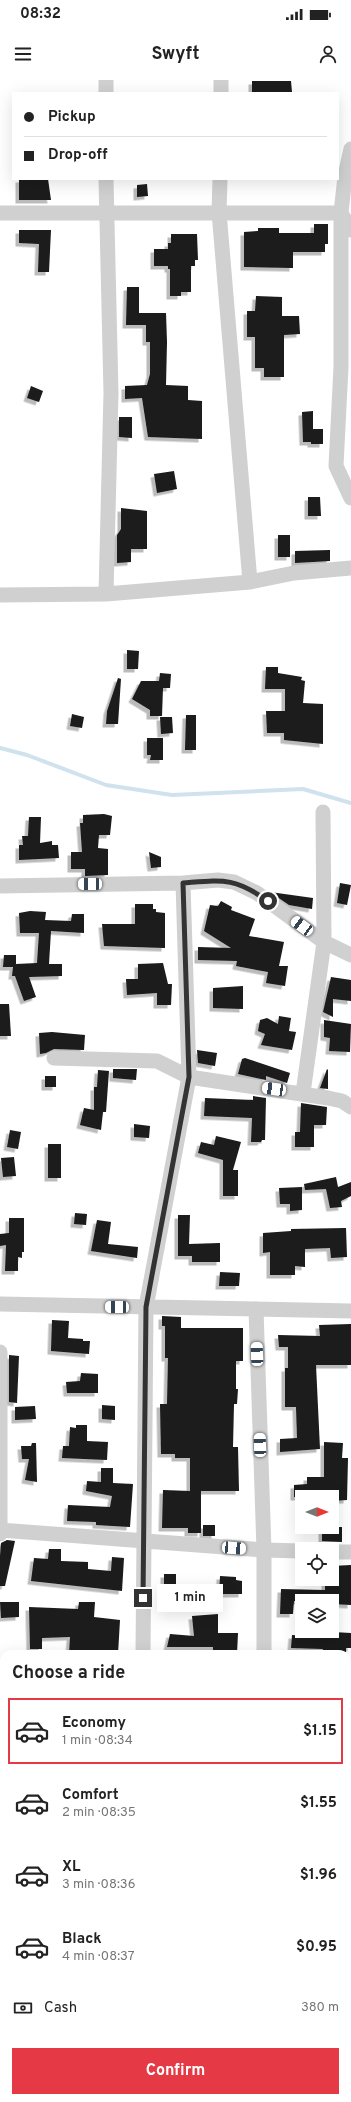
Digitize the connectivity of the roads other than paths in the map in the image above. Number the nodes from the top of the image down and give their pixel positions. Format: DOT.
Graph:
graph roads {
  1 [pos="106,80"];
  2 [pos="221,80"];
  3 [pos="106,92"];
  4 [pos="221,92"];
  5 [pos="351,149"];
  6 [pos="106,180"];
  7 [pos="220,180"];
  8 [pos="220,212"];
  9 [pos="0,213"];
  10 [pos="107,213"];
  11 [pos="341,213"];
  12 [pos="351,230"];
  13 [pos="351,346"];
  14 [pos="341,367"];
  15 [pos="351,498"];
  16 [pos="351,568"];
  17 [pos="250,582"];
  18 [pos="106,594"];
  19 [pos="0,596"];
  20 [pos="323,812"];
  21 [pos="183,883"];
  22 [pos="0,886"];
  23 [pos="324,942"];
  24 [pos="351,955"];
  25 [pos="54,1058"];
  26 [pos="189,1077"];
  27 [pos="303,1093"];
  28 [pos="351,1107"];
  29 [pos="0,1304"];
  30 [pos="146,1307"];
  31 [pos="256,1309"];
  32 [pos="351,1311"];
  33 [pos="0,1352"];
  34 [pos="0,1531"];
  35 [pos="144,1541"];
  36 [pos="264,1550"];
  37 [pos="295,1551"];
  38 [pos="339,1552"];
  39 [pos="351,1552"];
  40 [pos="142,1650"];
  41 [pos="264,1650"];
  1 -- 3 [label="street"];
  2 -- 4 [label="street"];
  5 -- 11 [label="street"];
  6 -- 10 [label="street"];
  7 -- 8 [label="street"];
  8 -- 10 [label="street"];
  8 -- 11 [label="street"];
  8 -- 17 [label="street"];
  9 -- 10 [label="street"];
  10 -- 18 [label="street"];
  11 -- 12 [label="street"];
  11 -- 14 [label="street"];
  13 -- 14 [label="street"];
  14 -- 15 [label="street"];
  16 -- 17 [label="street"];
  17 -- 18 [label="street"];
  18 -- 19 [label="street"];
  20 -- 23 [label="street"];
  21 -- 22 [label="street"];
  21 -- 23 [label="street"];
  21 -- 26 [label="street"];
  23 -- 24 [label="street"];
  23 -- 27 [label="street"];
  25 -- 26 [label="street"];
  26 -- 27 [label="street"];
  26 -- 30 [label="street"];
  27 -- 28 [label="street"];
  29 -- 30 [label="street"];
  30 -- 31 [label="street"];
  30 -- 35 [label="street"];
  31 -- 32 [label="street"];
  31 -- 36 [label="street"];
  33 -- 34 [label="street"];
  34 -- 35 [label="street"];
  35 -- 36 [label="street"];
  35 -- 40 [label="street"];
  36 -- 37 [label="street"];
  36 -- 41 [label="street"];
  38 -- 39 [label="street"];
}
